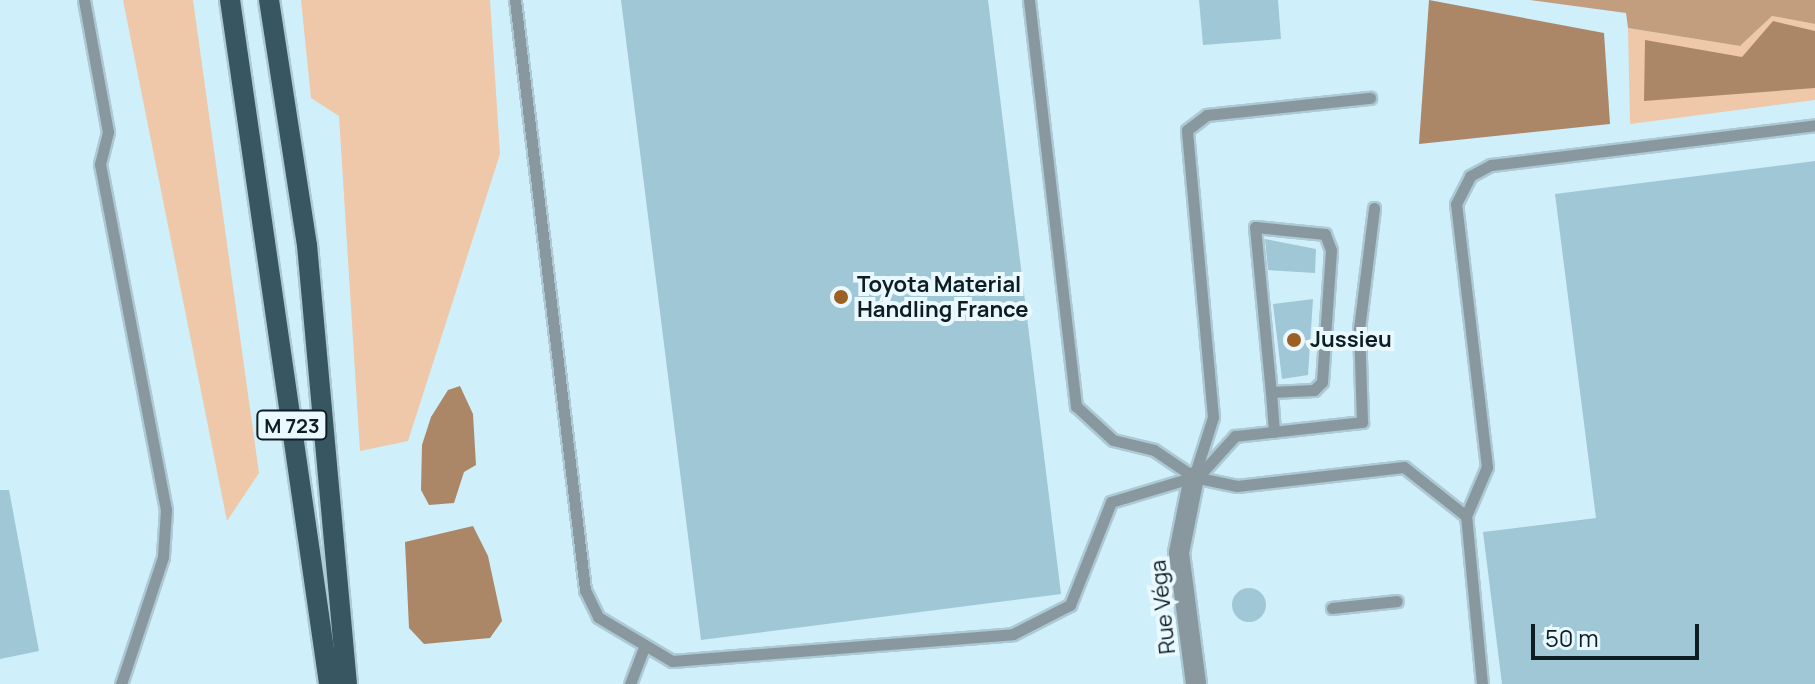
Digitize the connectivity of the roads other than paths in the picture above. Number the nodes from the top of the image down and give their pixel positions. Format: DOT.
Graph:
graph roads {
  1 [pos="84,0"];
  2 [pos="230,0"];
  3 [pos="269,0"];
  4 [pos="515,0"];
  5 [pos="1029,0"];
  6 [pos="1370,98"];
  7 [pos="1815,125"];
  8 [pos="1374,208"];
  9 [pos="1271,392"];
  10 [pos="1274,432"];
  11 [pos="1195,477"];
  12 [pos="1466,516"];
  13 [pos="1397,601"];
  14 [pos="1332,608"];
  15 [pos="644,648"];
  16 [pos="121,684"];
  17 [pos="329,684"];
  18 [pos="347,684"];
  19 [pos="630,684"];
  20 [pos="1196,684"];
  21 [pos="1482,684"];
  1 -- 16 [label="lane"];
  2 -- 17 [label="main road, M 723"];
  3 -- 18 [label="main road, M 723"];
  4 -- 15 [label="lane"];
  5 -- 11 [label="lane"];
  6 -- 11 [label="lane"];
  7 -- 12 [label="lane"];
  8 -- 10 [label="lane"];
  9 -- 9 [label="lane"];
  9 -- 10 [label="lane"];
  10 -- 11 [label="lane"];
  11 -- 12 [label="lane"];
  11 -- 15 [label="lane"];
  11 -- 20 [label="street, Rue Véga"];
  12 -- 21 [label="lane"];
  13 -- 14 [label="lane"];
  15 -- 19 [label="lane"];
}
